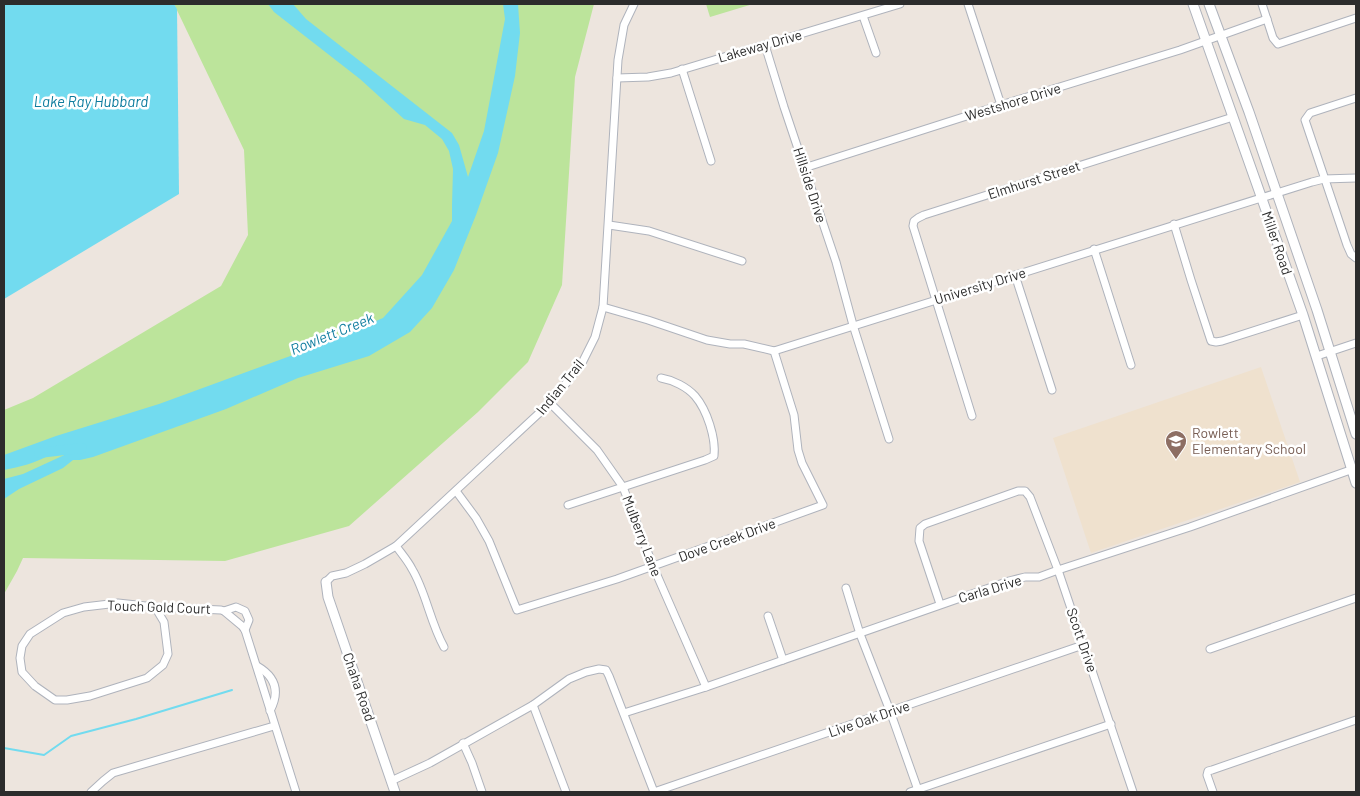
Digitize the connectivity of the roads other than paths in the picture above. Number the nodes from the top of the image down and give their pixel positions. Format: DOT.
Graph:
graph roads {
  1 [pos="634,4"];
  2 [pos="900,4"];
  3 [pos="968,4"];
  4 [pos="1193,4"];
  5 [pos="1209,4"];
  6 [pos="1262,4"];
  7 [pos="863,16"];
  8 [pos="1356,18"];
  9 [pos="1267,19"];
  10 [pos="1221,35"];
  11 [pos="1206,40"];
  12 [pos="765,45"];
  13 [pos="876,53"];
  14 [pos="682,69"];
  15 [pos="617,78"];
  16 [pos="1356,98"];
  17 [pos="1002,105"];
  18 [pos="1233,117"];
  19 [pos="711,160"];
  20 [pos="804,168"];
  21 [pos="1356,178"];
  22 [pos="1324,180"];
  23 [pos="1277,193"];
  24 [pos="1262,198"];
  25 [pos="1174,224"];
  26 [pos="609,225"];
  27 [pos="1094,250"];
  28 [pos="1356,258"];
  29 [pos="742,261"];
  30 [pos="1015,275"];
  31 [pos="936,300"];
  32 [pos="603,307"];
  33 [pos="1303,315"];
  34 [pos="854,325"];
  35 [pos="1356,343"];
  36 [pos="774,350"];
  37 [pos="1331,351"];
  38 [pos="1317,356"];
  39 [pos="1131,365"];
  40 [pos="661,378"];
  41 [pos="1052,390"];
  42 [pos="550,403"];
  43 [pos="972,416"];
  44 [pos="1356,434"];
  45 [pos="889,438"];
  46 [pos="1354,469"];
  47 [pos="1356,483"];
  48 [pos="623,487"];
  49 [pos="456,491"];
  50 [pos="568,505"];
  51 [pos="396,546"];
  52 [pos="653,566"];
  53 [pos="1058,570"];
  54 [pos="326,582"];
  55 [pos="846,588"];
  56 [pos="1356,598"];
  57 [pos="940,604"];
  58 [pos="155,607"];
  59 [pos="224,610"];
  60 [pos="768,616"];
  61 [pos="245,630"];
  62 [pos="860,634"];
  63 [pos="1083,645"];
  64 [pos="444,646"];
  65 [pos="1210,649"];
  66 [pos="783,660"];
  67 [pos="257,666"];
  68 [pos="706,687"];
  69 [pos="534,705"];
  70 [pos="270,711"];
  71 [pos="890,711"];
  72 [pos="624,713"];
  73 [pos="1356,720"];
  74 [pos="1110,724"];
  75 [pos="274,726"];
  76 [pos="463,743"];
  77 [pos="391,781"];
  78 [pos="914,791"];
  79 [pos="91,792"];
  80 [pos="296,792"];
  81 [pos="395,792"];
  82 [pos="482,792"];
  83 [pos="566,792"];
  84 [pos="654,792"];
  85 [pos="1133,792"];
  86 [pos="1213,792"];
  1 -- 15 [label="street, Indian Trail"];
  2 -- 7 [label="street, Lakeway Drive"];
  3 -- 17 [label="street"];
  4 -- 11 [label="main road, Miller Road"];
  5 -- 10 [label="main road, Miller Road"];
  6 -- 9 [label="street"];
  7 -- 12 [label="street, Lakeway Drive"];
  7 -- 13 [label="street"];
  8 -- 9 [label="street"];
  9 -- 10 [label="street, Westshore Drive"];
  10 -- 11 [label="street, Westshore Drive"];
  10 -- 23 [label="main road, Miller Road"];
  11 -- 17 [label="street, Westshore Drive"];
  11 -- 18 [label="main road, Miller Road"];
  12 -- 14 [label="street, Lakeway Drive"];
  12 -- 20 [label="street, Hillside Drive"];
  14 -- 15 [label="street, Lakeway Drive"];
  14 -- 19 [label="street"];
  15 -- 26 [label="street, Indian Trail"];
  16 -- 22 [label="street"];
  17 -- 20 [label="street, Westshore Drive"];
  18 -- 24 [label="main road, Miller Road"];
  18 -- 31 [label="street, Elmhurst Street"];
  20 -- 34 [label="street, Hillside Drive"];
  21 -- 22 [label="street, University Drive"];
  22 -- 23 [label="street, University Drive"];
  22 -- 28 [label="street"];
  23 -- 24 [label="street, University Drive"];
  23 -- 37 [label="main road, Miller Road"];
  24 -- 25 [label="street, University Drive"];
  24 -- 33 [label="main road, Miller Road"];
  25 -- 27 [label="street, University Drive"];
  25 -- 33 [label="street"];
  26 -- 29 [label="street"];
  26 -- 32 [label="street, Indian Trail"];
  27 -- 30 [label="street, University Drive"];
  27 -- 39 [label="street"];
  30 -- 31 [label="street, University Drive"];
  30 -- 41 [label="street"];
  31 -- 34 [label="street, University Drive"];
  31 -- 43 [label="street, Elmhurst Street"];
  32 -- 36 [label="street, University Drive"];
  32 -- 42 [label="street, Indian Trail"];
  33 -- 38 [label="main road, Miller Road"];
  34 -- 36 [label="street, University Drive"];
  34 -- 45 [label="street, Hillside Drive"];
  35 -- 37 [label="street"];
  36 -- 52 [label="street, Dove Creek Drive"];
  37 -- 38 [label="street"];
  37 -- 44 [label="main road, Miller Road"];
  38 -- 46 [label="main road, Miller Road"];
  40 -- 48 [label="street"];
  42 -- 48 [label="street, Mulberry Lane"];
  42 -- 49 [label="street, Indian Trail"];
  46 -- 47 [label="main road, Miller Road"];
  46 -- 53 [label="street, Carla Drive"];
  48 -- 50 [label="street"];
  48 -- 52 [label="street, Mulberry Lane"];
  49 -- 51 [label="street, Indian Trail"];
  49 -- 52 [label="street, Dove Creek Drive"];
  51 -- 54 [label="street, Indian Trail"];
  51 -- 64 [label="street"];
  52 -- 68 [label="street, Mulberry Lane"];
  53 -- 57 [label="street, Carla Drive"];
  53 -- 57 [label="street, Scott Drive"];
  53 -- 63 [label="street, Scott Drive"];
  54 -- 77 [label="main road, Chaha Road"];
  55 -- 62 [label="street"];
  56 -- 65 [label="street"];
  57 -- 62 [label="street, Carla Drive"];
  58 -- 58 [label="street, Touch Gold Court"];
  58 -- 59 [label="street, Touch Gold Court"];
  59 -- 61 [label="street, Touch Gold Court"];
  59 -- 61 [label="street"];
  60 -- 66 [label="street"];
  61 -- 67 [label="street, Touch Gold Court"];
  62 -- 66 [label="street, Carla Drive"];
  62 -- 71 [label="street"];
  63 -- 71 [label="street, Live Oak Drive"];
  63 -- 74 [label="street, Scott Drive"];
  66 -- 68 [label="street, Carla Drive"];
  67 -- 70 [label="street, Touch Gold Court"];
  67 -- 70 [label="street"];
  68 -- 72 [label="street, Carla Drive"];
  69 -- 72 [label="street"];
  69 -- 76 [label="street"];
  69 -- 83 [label="street"];
  70 -- 75 [label="street, Touch Gold Court"];
  71 -- 78 [label="street"];
  71 -- 84 [label="street, Live Oak Drive"];
  72 -- 84 [label="street"];
  73 -- 86 [label="street"];
  74 -- 78 [label="street"];
  74 -- 85 [label="street, Scott Drive"];
  75 -- 79 [label="street"];
  75 -- 80 [label="street, Touch Gold Court"];
  76 -- 77 [label="street"];
  76 -- 82 [label="street"];
  77 -- 81 [label="main road, Chaha Road"];
}
